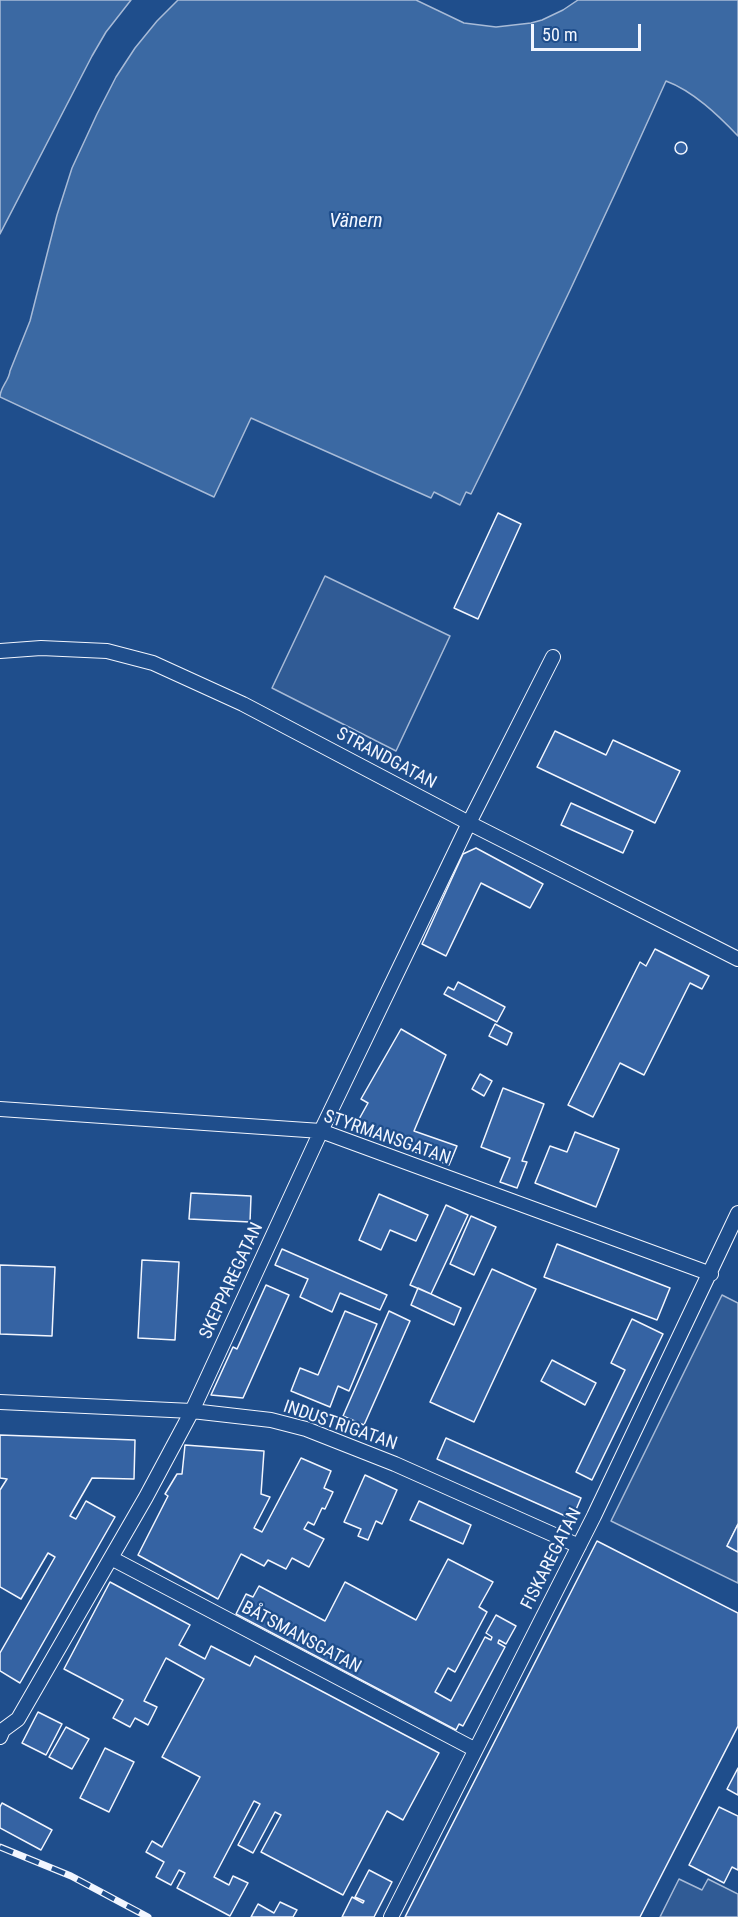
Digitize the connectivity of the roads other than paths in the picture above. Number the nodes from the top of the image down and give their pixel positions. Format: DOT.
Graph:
graph roads {
  1 [pos="0,651"];
  2 [pos="553,657"];
  3 [pos="469,823"];
  4 [pos="738,959"];
  5 [pos="0,1109"];
  6 [pos="321,1131"];
  7 [pos="738,1214"];
  8 [pos="711,1274"];
  9 [pos="0,1402"];
  10 [pos="192,1411"];
  11 [pos="579,1546"];
  12 [pos="111,1558"];
  13 [pos="1,1732"];
  14 [pos="474,1749"];
  15 [pos="391,1917"];
  1 -- 3 [label="street, STRANDGATAN"];
  2 -- 3 [label="street, SKEPPAREGATAN"];
  3 -- 4 [label="street, STRANDGATAN"];
  3 -- 6 [label="street, SKEPPAREGATAN"];
  5 -- 6 [label="street, STYRMANSGATAN"];
  6 -- 8 [label="street, STYRMANSGATAN"];
  6 -- 10 [label="street, SKEPPAREGATAN"];
  7 -- 8 [label="street, FISKAREGATAN"];
  8 -- 11 [label="street, FISKAREGATAN"];
  9 -- 10 [label="street, INDUSTRIGATAN"];
  10 -- 11 [label="street, INDUSTRIGATAN"];
  10 -- 12 [label="street, SKEPPAREGATAN"];
  11 -- 14 [label="street, FISKAREGATAN"];
  12 -- 13 [label="street, SKEPPAREGATAN"];
  12 -- 14 [label="street, BÅTSMANSGATAN"];
  14 -- 15 [label="street, FISKAREGATAN"];
}
